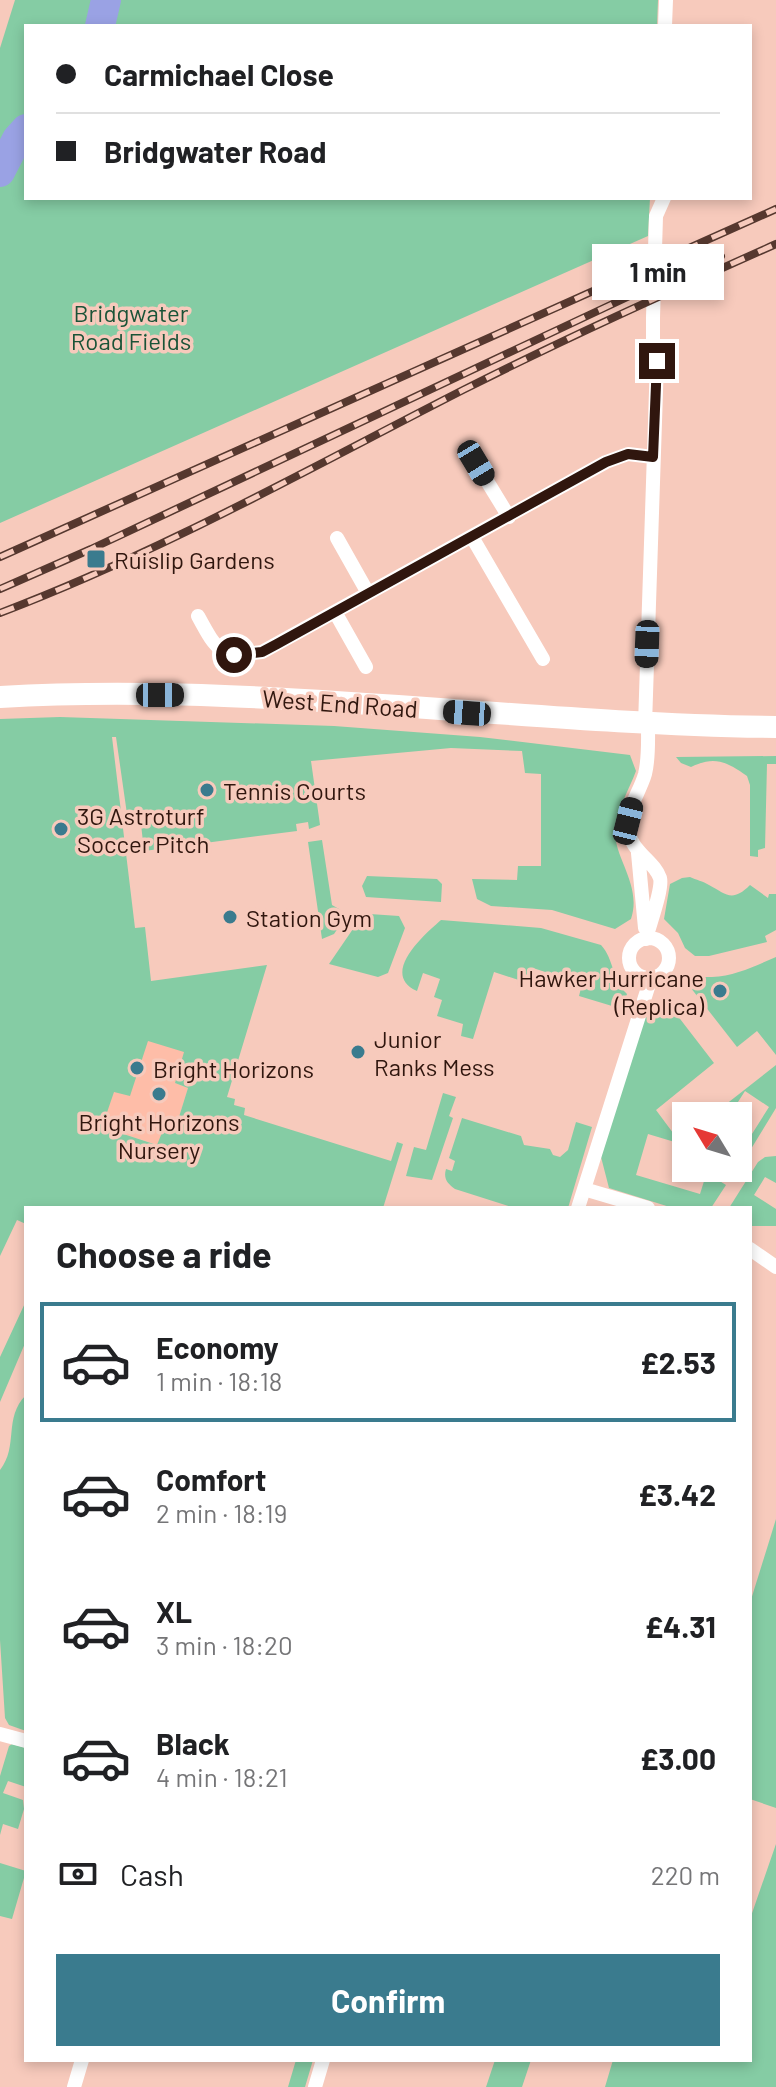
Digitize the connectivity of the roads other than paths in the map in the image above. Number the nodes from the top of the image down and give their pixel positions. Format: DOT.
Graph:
graph roads {
  1 [pos="666,0"];
  2 [pos="665,24"];
  3 [pos="663,200"];
  4 [pos="653,457"];
  5 [pos="476,463"];
  6 [pos="509,517"];
  7 [pos="472,537"];
  8 [pos="337,538"];
  9 [pos="368,593"];
  10 [pos="335,612"];
  11 [pos="198,616"];
  12 [pos="543,659"];
  13 [pos="366,667"];
  14 [pos="0,697"];
  15 [pos="646,725"];
  16 [pos="776,727"];
  17 [pos="646,939"];
  18 [pos="651,978"];
  19 [pos="584,1189"];
  20 [pos="579,1206"];
  21 [pos="641,1206"];
  22 [pos="752,1250"];
  23 [pos="776,1267"];
  24 [pos="0,1734"];
  25 [pos="24,1740"];
  26 [pos="81,2062"];
  27 [pos="322,2062"];
  28 [pos="74,2087"];
  29 [pos="315,2087"];
  1 -- 2 [label="street"];
  3 -- 4 [label="street"];
  4 -- 6 [label="street"];
  4 -- 15 [label="street"];
  5 -- 6 [label="street"];
  6 -- 7 [label="street"];
  7 -- 9 [label="street"];
  7 -- 12 [label="street"];
  8 -- 9 [label="street"];
  9 -- 10 [label="street"];
  10 -- 11 [label="street"];
  10 -- 13 [label="street"];
  14 -- 15 [label="main road, West End Road"];
  15 -- 16 [label="main road, West End Road"];
  15 -- 17 [label="street"];
  17 -- 18 [label="street"];
  17 -- 18 [label="street"];
  18 -- 19 [label="street"];
  19 -- 20 [label="street"];
  19 -- 21 [label="street"];
  22 -- 23 [label="street"];
  24 -- 25 [label="street"];
  26 -- 28 [label="street"];
  27 -- 29 [label="street"];
}
